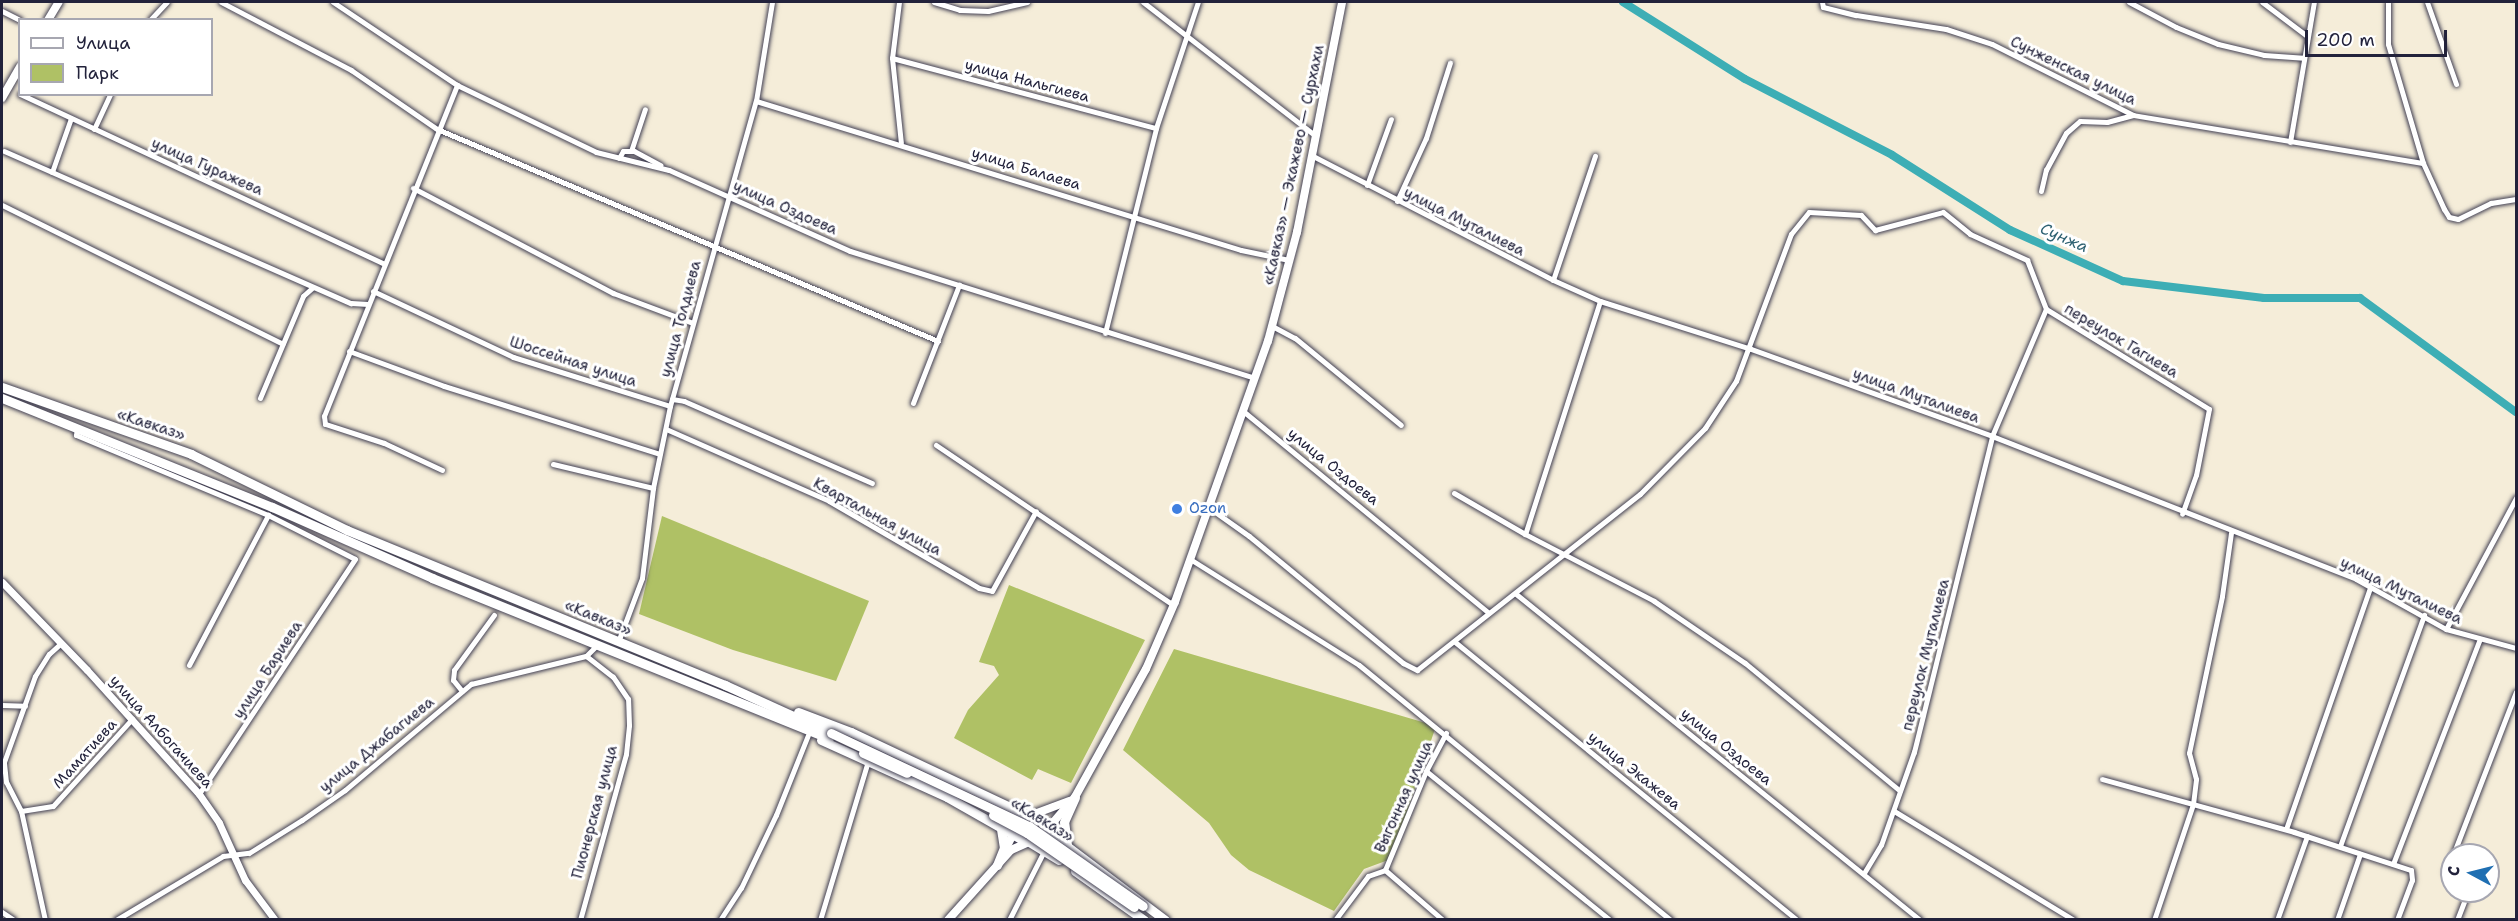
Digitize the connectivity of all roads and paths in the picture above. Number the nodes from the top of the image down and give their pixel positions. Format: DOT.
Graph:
graph roads {
  1 [pos="58,2"];
  2 [pos="159,2"];
  3 [pos="221,2"];
  4 [pos="333,2"];
  5 [pos="772,2"];
  6 [pos="899,2"];
  7 [pos="934,2"];
  8 [pos="1027,2"];
  9 [pos="1143,2"];
  10 [pos="1198,2"];
  11 [pos="1341,2"];
  12 [pos="2129,2"];
  13 [pos="2262,2"];
  14 [pos="2314,2"];
  15 [pos="2388,2"];
  16 [pos="2427,2"];
  17 [pos="167,3"];
  18 [pos="1822,4"];
  19 [pos="2,11"];
  20 [pos="49,18"];
  21 [pos="152,18"];
  22 [pos="18,19"];
  23 [pos="1187,34"];
  24 [pos="2307,36"];
  25 [pos="892,58"];
  26 [pos="2303,58"];
  27 [pos="1450,63"];
  28 [pos="18,70"];
  29 [pos="2456,84"];
  30 [pos="457,85"];
  31 [pos="7,88"];
  32 [pos="18,93"];
  33 [pos="24,96"];
  34 [pos="109,96"];
  35 [pos="2,98"];
  36 [pos="756,101"];
  37 [pos="645,109"];
  38 [pos="2133,115"];
  39 [pos="71,118"];
  40 [pos="1391,119"];
  41 [pos="1156,128"];
  42 [pos="94,129"];
  43 [pos="437,129"];
  44 [pos="1316,136"];
  45 [pos="2290,142"];
  46 [pos="901,143"];
  47 [pos="4,151"];
  48 [pos="631,151"];
  49 [pos="1311,155"];
  50 [pos="1596,156"];
  51 [pos="619,158"];
  52 [pos="2423,163"];
  53 [pos="669,170"];
  54 [pos="52,172"];
  55 [pos="1367,185"];
  56 [pos="413,188"];
  57 [pos="2041,191"];
  58 [pos="729,196"];
  59 [pos="2517,199"];
  60 [pos="1397,201"];
  61 [pos="2,205"];
  62 [pos="1133,214"];
  63 [pos="713,244"];
  64 [pos="1289,261"];
  65 [pos="383,263"];
  66 [pos="1552,280"];
  67 [pos="959,285"];
  68 [pos="313,287"];
  69 [pos="373,291"];
  70 [pos="1600,301"];
  71 [pos="368,304"];
  72 [pos="2046,309"];
  73 [pos="693,323"];
  74 [pos="1272,327"];
  75 [pos="1105,333"];
  76 [pos="938,341"];
  77 [pos="283,344"];
  78 [pos="1751,349"];
  79 [pos="350,351"];
  80 [pos="1255,378"];
  81 [pos="2,387"];
  82 [pos="2,398"];
  83 [pos="260,398"];
  84 [pos="19,399"];
  85 [pos="671,403"];
  86 [pos="913,403"];
  87 [pos="1243,411"];
  88 [pos="1401,425"];
  89 [pos="77,427"];
  90 [pos="666,429"];
  91 [pos="1992,436"];
  92 [pos="936,445"];
  93 [pos="660,454"];
  94 [pos="553,464"];
  95 [pos="442,470"];
  96 [pos="872,483"];
  97 [pos="652,488"];
  98 [pos="1454,493"];
  99 [pos="2517,498"];
  100 [pos="1208,507"];
  101 [pos="1036,511"];
  102 [pos="2182,513"];
  103 [pos="268,514"];
  104 [pos="2231,533"];
  105 [pos="1525,534"];
  106 [pos="1564,553"];
  107 [pos="1190,559"];
  108 [pos="2,582"];
  109 [pos="2370,588"];
  110 [pos="1516,594"];
  111 [pos="1173,605"];
  112 [pos="1489,613"];
  113 [pos="494,615"];
  114 [pos="2424,615"];
  115 [pos="2446,629"];
  116 [pos="2480,639"];
  117 [pos="618,642"];
  118 [pos="1455,642"];
  119 [pos="60,644"];
  120 [pos="598,644"];
  121 [pos="2517,648"];
  122 [pos="586,656"];
  123 [pos="189,665"];
  124 [pos="462,691"];
  125 [pos="2517,692"];
  126 [pos="759,699"];
  127 [pos="746,703"];
  128 [pos="2,705"];
  129 [pos="25,706"];
  130 [pos="132,720"];
  131 [pos="1446,734"];
  132 [pos="808,735"];
  133 [pos="831,736"];
  134 [pos="868,761"];
  135 [pos="1426,771"];
  136 [pos="2102,779"];
  137 [pos="8,787"];
  138 [pos="2,789"];
  139 [pos="1899,790"];
  140 [pos="199,794"];
  141 [pos="1075,797"];
  142 [pos="2193,804"];
  143 [pos="21,811"];
  144 [pos="1894,811"];
  145 [pos="1029,816"];
  146 [pos="1040,820"];
  147 [pos="1002,828"];
  148 [pos="1048,828"];
  149 [pos="2286,829"];
  150 [pos="1041,836"];
  151 [pos="2307,836"];
  152 [pos="1022,837"];
  153 [pos="2458,843"];
  154 [pos="1067,845"];
  155 [pos="2340,846"];
  156 [pos="1044,851"];
  157 [pos="234,853"];
  158 [pos="2360,854"];
  159 [pos="2393,864"];
  160 [pos="997,865"];
  161 [pos="1385,870"];
  162 [pos="1864,873"];
  163 [pos="2463,903"];
  164 [pos="2,912"];
  165 [pos="1144,914"];
  166 [pos="14,920"];
  167 [pos="45,920"];
  168 [pos="116,920"];
  169 [pos="275,920"];
  170 [pos="580,920"];
  171 [pos="720,920"];
  172 [pos="820,920"];
  173 [pos="948,920"];
  174 [pos="1009,920"];
  175 [pos="1163,920"];
  176 [pos="1335,920"];
  177 [pos="1443,920"];
  178 [pos="1610,920"];
  179 [pos="1671,920"];
  180 [pos="1797,920"];
  181 [pos="1920,920"];
  182 [pos="2074,920"];
  183 [pos="2154,920"];
  184 [pos="2277,920"];
  185 [pos="2337,920"];
  186 [pos="2397,920"];
  187 [pos="2457,920"];
  1 -- 20 [label="main road"];
  2 -- 17 [label="street"];
  3 -- 43 [label="street"];
  4 -- 30 [label="street, улица Оздоева"];
  5 -- 36 [label="street, улица Толдиева"];
  6 -- 25 [label="street"];
  7 -- 8 [label="street"];
  9 -- 23 [label="street"];
  10 -- 23 [label="street"];
  11 -- 44 [label="main road, «Кавказ» — Экажево — Сурхахи"];
  12 -- 26 [label="street"];
  13 -- 24 [label="street"];
  14 -- 24 [label="street"];
  15 -- 52 [label="street"];
  16 -- 29 [label="street"];
  17 -- 21 [label="street"];
  18 -- 38 [label="street, Сунженская улица"];
  19 -- 22 [label="street"];
  23 -- 41 [label="street"];
  23 -- 44 [label="street"];
  24 -- 26 [label="street"];
  25 -- 41 [label="street, улица Нальгиева"];
  25 -- 46 [label="street"];
  26 -- 45 [label="street"];
  27 -- 60 [label="street"];
  28 -- 31 [label="main road"];
  30 -- 43 [label="street"];
  30 -- 51 [label="street, улица Оздоева"];
  31 -- 32 [label="street, улица Гуражева"];
  31 -- 35 [label="main road"];
  33 -- 39 [label="street, улица Гуражева"];
  34 -- 42 [label="street"];
  36 -- 46 [label="street, улица Балаева"];
  36 -- 58 [label="street, улица Толдиева"];
  37 -- 48 [label="street"];
  38 -- 45 [label="street, Сунженская улица"];
  38 -- 57 [label="street"];
  39 -- 42 [label="street, улица Гуражева"];
  39 -- 54 [label="street"];
  40 -- 55 [label="street"];
  41 -- 62 [label="street"];
  42 -- 65 [label="street, улица Гуражева"];
  43 -- 56 [label="street"];
  43 -- 63 [label="street"];
  44 -- 49 [label="main road, «Кавказ» — Экажево — Сурхахи"];
  45 -- 52 [label="street, Сунженская улица"];
  46 -- 62 [label="street, улица Балаева"];
  47 -- 54 [label="street"];
  48 -- 51 [label="street"];
  48 -- 53 [label="street"];
  49 -- 55 [label="street, улица Муталиева"];
  49 -- 64 [label="main road, «Кавказ» — Экажево — Сурхахи"];
  50 -- 66 [label="street"];
  51 -- 53 [label="street, улица Оздоева"];
  52 -- 59 [label="street"];
  53 -- 58 [label="street, улица Оздоева"];
  54 -- 68 [label="street"];
  55 -- 60 [label="street, улица Муталиева"];
  56 -- 65 [label="street"];
  56 -- 73 [label="street"];
  58 -- 63 [label="street, улица Толдиева"];
  58 -- 67 [label="street, улица Оздоева"];
  60 -- 66 [label="street, улица Муталиева"];
  61 -- 77 [label="street"];
  62 -- 64 [label="street, улица Балаева"];
  62 -- 75 [label="street"];
  63 -- 73 [label="street, улица Толдиева"];
  63 -- 76 [label="street"];
  64 -- 74 [label="main road, «Кавказ» — Экажево — Сурхахи"];
  65 -- 69 [label="street"];
  66 -- 70 [label="street, улица Муталиева"];
  67 -- 75 [label="street, улица Оздоева"];
  67 -- 76 [label="street"];
  68 -- 71 [label="street"];
  68 -- 77 [label="street"];
  69 -- 71 [label="street"];
  69 -- 85 [label="street, Шоссейная улица"];
  70 -- 78 [label="street, улица Муталиева"];
  70 -- 105 [label="street"];
  71 -- 79 [label="street"];
  72 -- 78 [label="street"];
  72 -- 91 [label="street, переулок Гагиева"];
  72 -- 102 [label="street, переулок Гагиева"];
  73 -- 85 [label="street, улица Толдиева"];
  74 -- 80 [label="main road, «Кавказ» — Экажево — Сурхахи"];
  74 -- 88 [label="street"];
  75 -- 80 [label="street, улица Оздоева"];
  76 -- 86 [label="street"];
  77 -- 83 [label="street"];
  78 -- 91 [label="street, улица Муталиева"];
  78 -- 106 [label="street"];
  79 -- 93 [label="street"];
  79 -- 95 [label="street"];
  80 -- 87 [label="main road, «Кавказ» — Экажево — Сурхахи"];
  81 -- 84 [label="highway, «Кавказ»"];
  82 -- 84 [label="highway, «Кавказ»"];
  84 -- 89 [label="highway, «Кавказ»"];
  84 -- 117 [label="highway, «Кавказ»"];
  85 -- 90 [label="street, улица Толдиева"];
  85 -- 96 [label="street, Шоссейная улица"];
  87 -- 100 [label="main road, «Кавказ» — Экажево — Сурхахи"];
  87 -- 112 [label="street, улица Оздоева"];
  89 -- 103 [label="street"];
  89 -- 120 [label="highway, «Кавказ»"];
  90 -- 93 [label="street, улица Толдиева"];
  90 -- 101 [label="street, Квартальная улица"];
  91 -- 102 [label="street, улица Муталиева"];
  91 -- 139 [label="street, переулок Муталиева"];
  92 -- 101 [label="street"];
  93 -- 97 [label="street, улица Толдиева"];
  94 -- 97 [label="street"];
  97 -- 117 [label="street, улица Толдиева"];
  98 -- 105 [label="street"];
  99 -- 115 [label="street"];
  100 -- 107 [label="main road, «Кавказ» — Экажево — Сурхахи"];
  100 -- 118 [label="street"];
  101 -- 111 [label="street"];
  102 -- 104 [label="street, улица Муталиева"];
  103 -- 123 [label="street"];
  103 -- 140 [label="street, улица Бариева"];
  104 -- 109 [label="street, улица Муталиева"];
  104 -- 142 [label="street"];
  105 -- 106 [label="street"];
  106 -- 110 [label="street"];
  106 -- 139 [label="street"];
  107 -- 111 [label="main road, «Кавказ» — Экажево — Сурхахи"];
  107 -- 131 [label="street"];
  108 -- 119 [label="street, улица Албогачиева"];
  109 -- 114 [label="street, улица Муталиева"];
  109 -- 149 [label="street"];
  110 -- 112 [label="street"];
  110 -- 162 [label="street, улица Оздоева"];
  111 -- 141 [label="main road, «Кавказ» — Экажево — Сурхахи"];
  112 -- 118 [label="street"];
  113 -- 124 [label="street"];
  114 -- 115 [label="street, улица Муталиева"];
  114 -- 155 [label="street"];
  115 -- 116 [label="street, улица Муталиева"];
  116 -- 121 [label="street, улица Муталиева"];
  116 -- 159 [label="street"];
  117 -- 126 [label="highway, «Кавказ»"];
  118 -- 180 [label="street, улица Экажева"];
  119 -- 129 [label="street"];
  119 -- 130 [label="street, улица Албогачиева"];
  120 -- 122 [label="street"];
  120 -- 127 [label="highway, «Кавказ»"];
  122 -- 124 [label="street, улица Джабагиева"];
  122 -- 170 [label="street, Пионерская улица"];
  124 -- 157 [label="street, улица Джабагиева"];
  125 -- 153 [label="street"];
  126 -- 133 [label="highway, «Кавказ»"];
  126 -- 145 [label="highway"];
  127 -- 132 [label="highway, «Кавказ»"];
  127 -- 133 [label="highway, «Кавказ»"];
  128 -- 129 [label="street"];
  129 -- 137 [label="street"];
  130 -- 140 [label="street, улица Албогачиева"];
  130 -- 143 [label="street, Маматиева"];
  131 -- 135 [label="street, Выгонная улица"];
  131 -- 179 [label="street"];
  132 -- 134 [label="highway, «Кавказ»"];
  132 -- 171 [label="street"];
  133 -- 165 [label="highway, «Кавказ», bridge"];
  134 -- 147 [label="highway, «Кавказ»"];
  134 -- 172 [label="street"];
  135 -- 161 [label="street, Выгонная улица"];
  135 -- 178 [label="street"];
  136 -- 142 [label="street"];
  137 -- 138 [label="street"];
  137 -- 143 [label="street"];
  139 -- 144 [label="street, переулок Муталиева"];
  140 -- 157 [label="street, улица Албогачиева"];
  141 -- 145 [label="main road"];
  141 -- 148 [label="main road, «Кавказ» — Экажево — Сурхахи"];
  141 -- 154 [label="highway"];
  142 -- 149 [label="street"];
  142 -- 183 [label="street"];
  143 -- 167 [label="street"];
  144 -- 162 [label="street, переулок Муталиева"];
  144 -- 182 [label="street"];
  145 -- 146 [label="main road"];
  145 -- 152 [label="main road"];
  146 -- 148 [label="highway"];
  146 -- 150 [label="main road"];
  147 -- 152 [label="highway, «Кавказ»"];
  147 -- 160 [label="highway"];
  148 -- 150 [label="main road, «Кавказ» — Экажево — Сурхахи"];
  148 -- 154 [label="highway"];
  149 -- 151 [label="street"];
  150 -- 152 [label="main road"];
  151 -- 155 [label="street"];
  151 -- 184 [label="street"];
  152 -- 156 [label="highway, «Кавказ»"];
  152 -- 160 [label="main road"];
  152 -- 160 [label="main road"];
  154 -- 175 [label="highway"];
  155 -- 158 [label="street"];
  156 -- 165 [label="highway, «Кавказ»"];
  156 -- 174 [label="street"];
  157 -- 168 [label="street, улица Джабагиева"];
  157 -- 169 [label="street, улица Албогачиева"];
  158 -- 159 [label="street"];
  158 -- 185 [label="street"];
  159 -- 186 [label="street"];
  160 -- 173 [label="main road"];
  161 -- 176 [label="street, Выгонная улица"];
  161 -- 177 [label="street"];
  162 -- 181 [label="street, улица Оздоева"];
  163 -- 187 [label="street"];
  164 -- 166 [label="street"];
  165 -- 175 [label="highway, «Кавказ»"];
}
